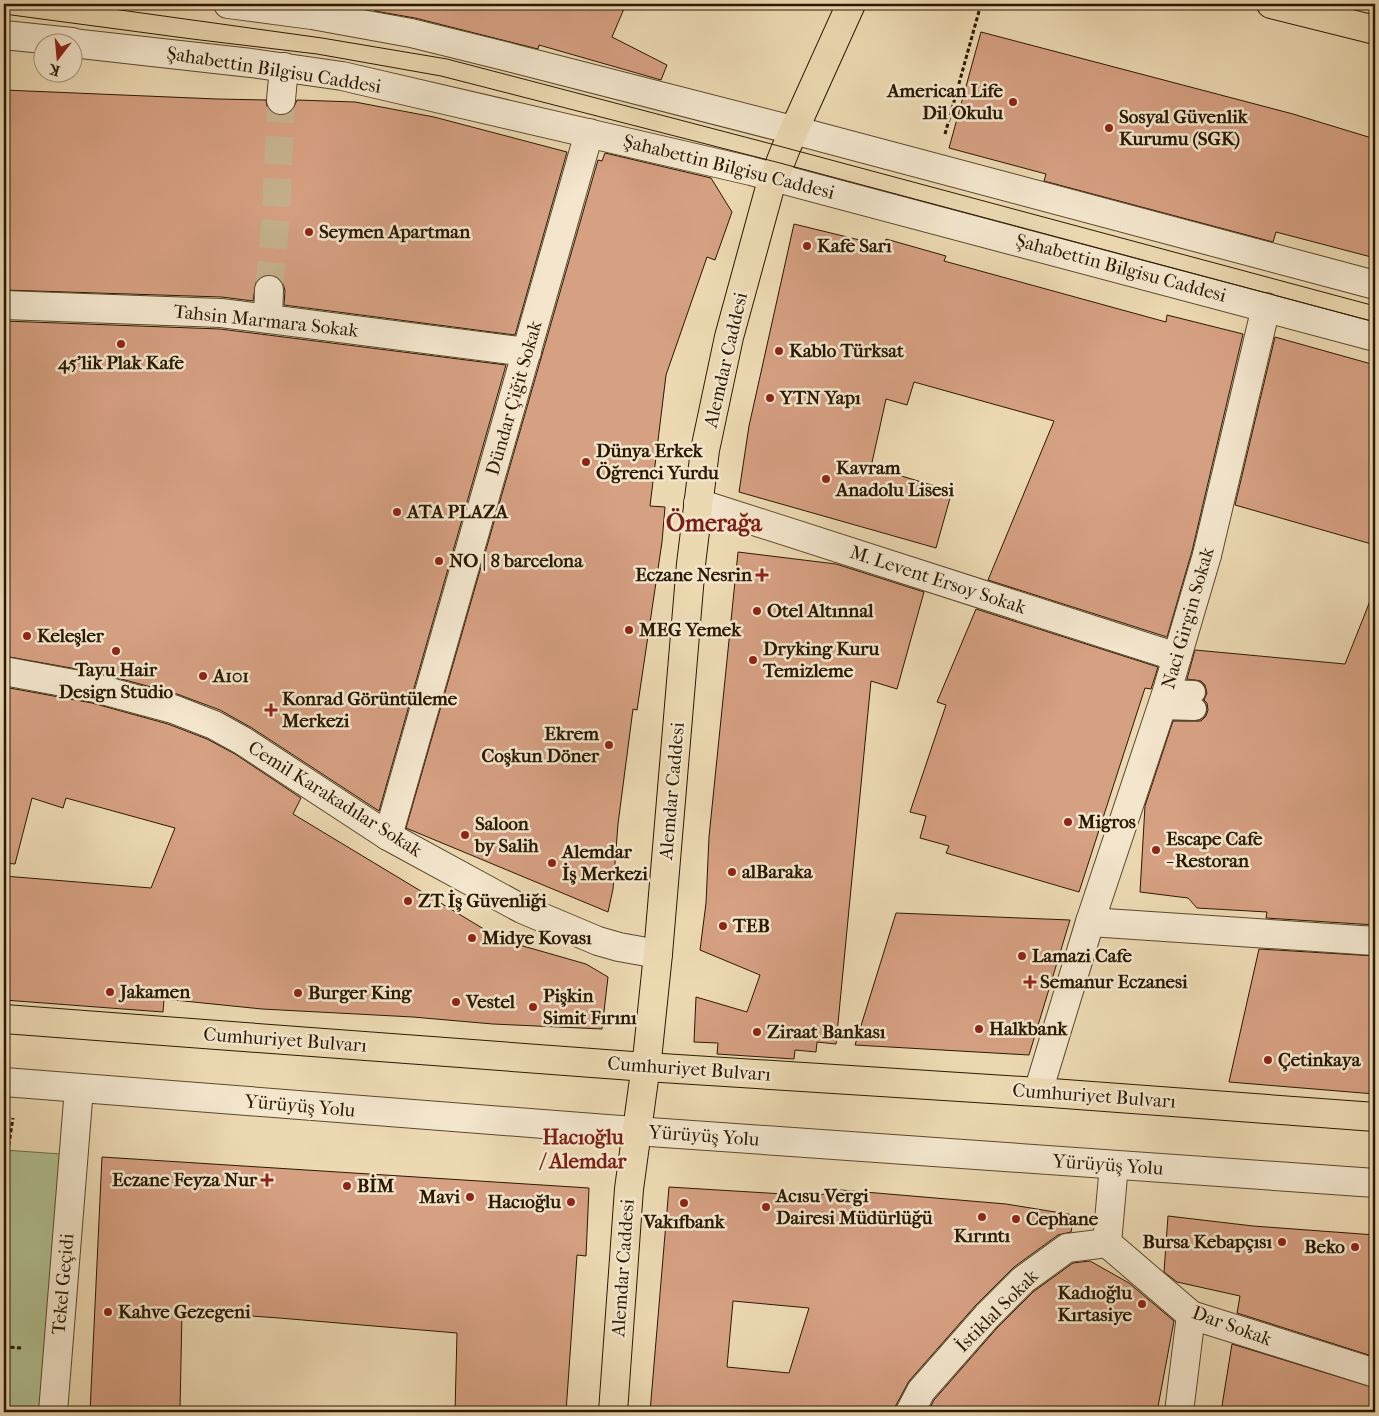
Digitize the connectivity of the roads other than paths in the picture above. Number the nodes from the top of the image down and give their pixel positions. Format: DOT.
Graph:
graph roads {
  1 [pos="228,4"];
  2 [pos="851,4"];
  3 [pos="1270,4"];
  4 [pos="1375,30"];
  5 [pos="4,35"];
  6 [pos="32,38"];
  7 [pos="82,44"];
  8 [pos="284,67"];
  9 [pos="281,100"];
  10 [pos="794,130"];
  11 [pos="589,133"];
  12 [pos="775,177"];
  13 [pos="1375,285"];
  14 [pos="269,290"];
  15 [pos="4,306"];
  16 [pos="1266,307"];
  17 [pos="268,319"];
  18 [pos="1375,337"];
  19 [pos="527,352"];
  20 [pos="698,503"];
  21 [pos="1178,657"];
  22 [pos="4,671"];
  23 [pos="1164,700"];
  24 [pos="1194,701"];
  25 [pos="388,836"];
  26 [pos="1090,922"];
  27 [pos="1375,941"];
  28 [pos="658,954"];
  29 [pos="4,1019"];
  30 [pos="646,1067"];
  31 [pos="4,1082"];
  32 [pos="80,1088"];
  33 [pos="1038,1092"];
  34 [pos="1375,1117"];
  35 [pos="636,1131"];
  36 [pos="1114,1166"];
  37 [pos="1375,1183"];
  38 [pos="1107,1243"];
  39 [pos="1192,1315"];
  40 [pos="1375,1373"];
  41 [pos="53,1412"];
  42 [pos="613,1412"];
  43 [pos="910,1412"];
  44 [pos="1179,1412"];
  1 -- 10 [label="street"];
  2 -- 10 [label="main road, Alemdar Caddesi"];
  3 -- 4 [label="main road"];
  5 -- 6 [label="street, Şahabettin Bilgisu Caddesi"];
  7 -- 8 [label="street, Şahabettin Bilgisu Caddesi"];
  8 -- 9 [label="street"];
  8 -- 11 [label="street, Şahabettin Bilgisu Caddesi"];
  10 -- 12 [label="main road, Alemdar Caddesi"];
  10 -- 13 [label="street"];
  11 -- 12 [label="street, Şahabettin Bilgisu Caddesi"];
  11 -- 19 [label="street, Dündar Çiğit Sokak"];
  12 -- 16 [label="street, Şahabettin Bilgisu Caddesi"];
  12 -- 20 [label="main road, Alemdar Caddesi"];
  14 -- 17 [label="street"];
  15 -- 17 [label="street, Tahsin Marmara Sokak"];
  16 -- 18 [label="street, Şahabettin Bilgisu Caddesi"];
  16 -- 21 [label="street, Naci Girgin Sokak"];
  17 -- 19 [label="street, Tahsin Marmara Sokak"];
  19 -- 25 [label="street, Dündar Çiğit Sokak"];
  20 -- 21 [label="street, M. Levent Ersoy Sokak"];
  20 -- 28 [label="main road, Alemdar Caddesi"];
  21 -- 23 [label="street, Naci Girgin Sokak"];
  22 -- 25 [label="street, Cemil Karakadılar Sokak"];
  23 -- 24 [label="lane"];
  23 -- 26 [label="street, Naci Girgin Sokak"];
  25 -- 28 [label="street, Cemil Karakadılar Sokak"];
  26 -- 27 [label="street"];
  26 -- 33 [label="street, Naci Girgin Sokak"];
  28 -- 30 [label="main road, Alemdar Caddesi"];
  29 -- 30 [label="main road, Cumhuriyet Bulvarı"];
  30 -- 33 [label="main road, Cumhuriyet Bulvarı"];
  30 -- 35 [label="main road, Alemdar Caddesi"];
  31 -- 32 [label="street, Yürüyüş Yolu"];
  32 -- 35 [label="street, Yürüyüş Yolu"];
  32 -- 41 [label="street, Tekel Geçidi"];
  33 -- 34 [label="main road, Cumhuriyet Bulvarı"];
  35 -- 36 [label="street, Yürüyüş Yolu"];
  35 -- 42 [label="main road, Alemdar Caddesi"];
  36 -- 37 [label="street, Yürüyüş Yolu"];
  36 -- 38 [label="street"];
  38 -- 39 [label="street, Dar Sokak"];
  38 -- 43 [label="street, İstiklal Sokak"];
  39 -- 40 [label="street, Dar Sokak"];
  39 -- 44 [label="street"];
}
